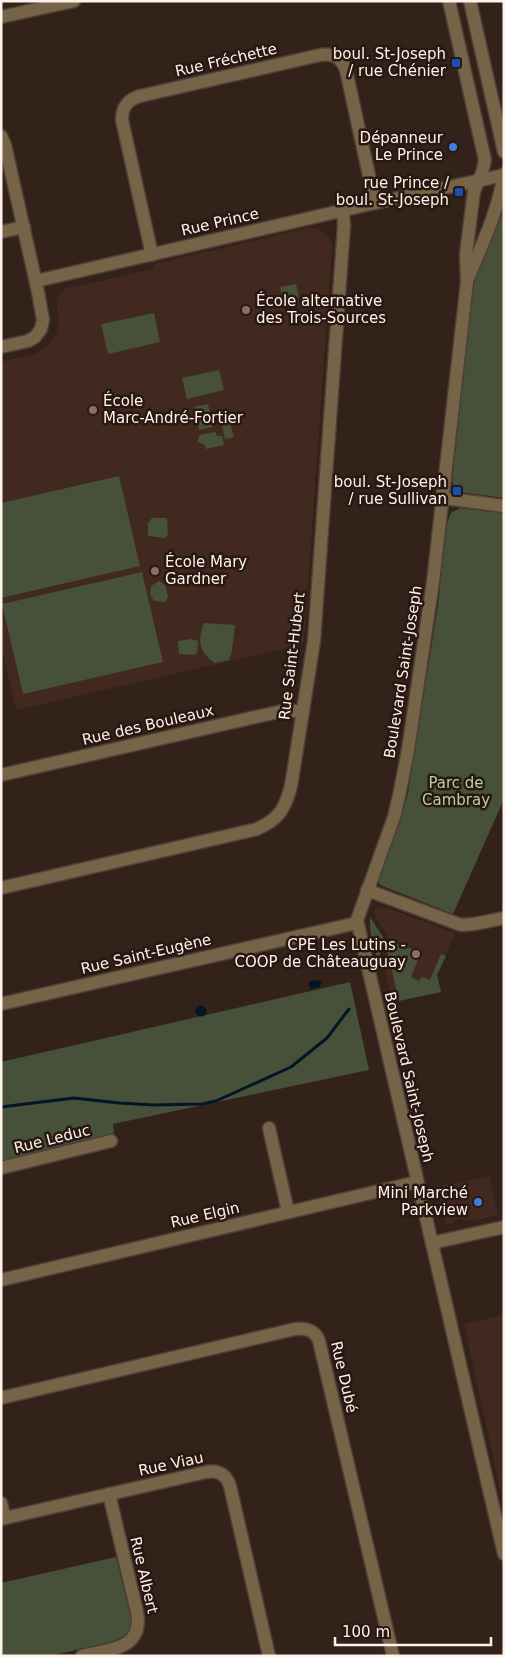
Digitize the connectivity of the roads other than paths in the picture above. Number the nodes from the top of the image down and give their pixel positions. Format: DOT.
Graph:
graph roads {
  1 [pos="74,1"];
  2 [pos="449,1"];
  3 [pos="470,1"];
  4 [pos="1,18"];
  5 [pos="1,136"];
  6 [pos="504,152"];
  7 [pos="504,175"];
  8 [pos="479,180"];
  9 [pos="375,203"];
  10 [pos="343,210"];
  11 [pos="24,227"];
  12 [pos="1,232"];
  13 [pos="152,255"];
  14 [pos="36,281"];
  15 [pos="467,282"];
  16 [pos="1,347"];
  17 [pos="443,498"];
  18 [pos="504,506"];
  19 [pos="303,710"];
  20 [pos="1,775"];
  21 [pos="1,888"];
  22 [pos="367,890"];
  23 [pos="504,918"];
  24 [pos="357,923"];
  25 [pos="1,1004"];
  26 [pos="269,1128"];
  27 [pos="111,1141"];
  28 [pos="1,1168"];
  29 [pos="417,1182"];
  30 [pos="288,1212"];
  31 [pos="504,1227"];
  32 [pos="432,1243"];
  33 [pos="1,1280"];
  34 [pos="1,1398"];
  35 [pos="109,1494"];
  36 [pos="1,1503"];
  37 [pos="3,1519"];
  38 [pos="504,1554"];
  39 [pos="82,1656"];
  40 [pos="269,1656"];
  41 [pos="393,1656"];
  1 -- 4 [label="street"];
  2 -- 8 [label="street, Boulevard Saint-Joseph"];
  3 -- 6 [label="street"];
  5 -- 11 [label="street"];
  7 -- 8 [label="street, Rue Prince"];
  7 -- 15 [label="street, Boulevard Saint-Joseph"];
  8 -- 9 [label="street, Rue Prince"];
  8 -- 15 [label="street, Boulevard Saint-Joseph"];
  9 -- 10 [label="street, Rue Prince"];
  9 -- 13 [label="street, Rue Fréchette"];
  10 -- 13 [label="street, Rue Prince"];
  10 -- 19 [label="street, Rue Saint-Hubert"];
  11 -- 12 [label="street"];
  11 -- 14 [label="street"];
  13 -- 14 [label="street, Rue Prince"];
  14 -- 16 [label="street"];
  15 -- 17 [label="street, Boulevard Saint-Joseph"];
  17 -- 18 [label="street"];
  17 -- 22 [label="street, Boulevard Saint-Joseph"];
  19 -- 20 [label="street, Rue des Bouleaux"];
  19 -- 21 [label="street, Rue Saint-Hubert"];
  22 -- 23 [label="street"];
  22 -- 24 [label="street, Boulevard Saint-Joseph"];
  24 -- 25 [label="street, Rue Saint-Eugène"];
  24 -- 29 [label="street, Boulevard Saint-Joseph"];
  26 -- 30 [label="street"];
  27 -- 28 [label="street, Rue Leduc"];
  29 -- 30 [label="street, Rue Elgin"];
  29 -- 32 [label="street, Boulevard Saint-Joseph"];
  30 -- 33 [label="street, Rue Elgin"];
  31 -- 32 [label="street"];
  32 -- 38 [label="street, Boulevard Saint-Joseph"];
  34 -- 41 [label="street, Rue Dubé"];
  35 -- 37 [label="street, Rue Viau"];
  35 -- 39 [label="street, Rue Albert"];
  35 -- 40 [label="street, Rue Viau"];
  36 -- 37 [label="street"];
}
